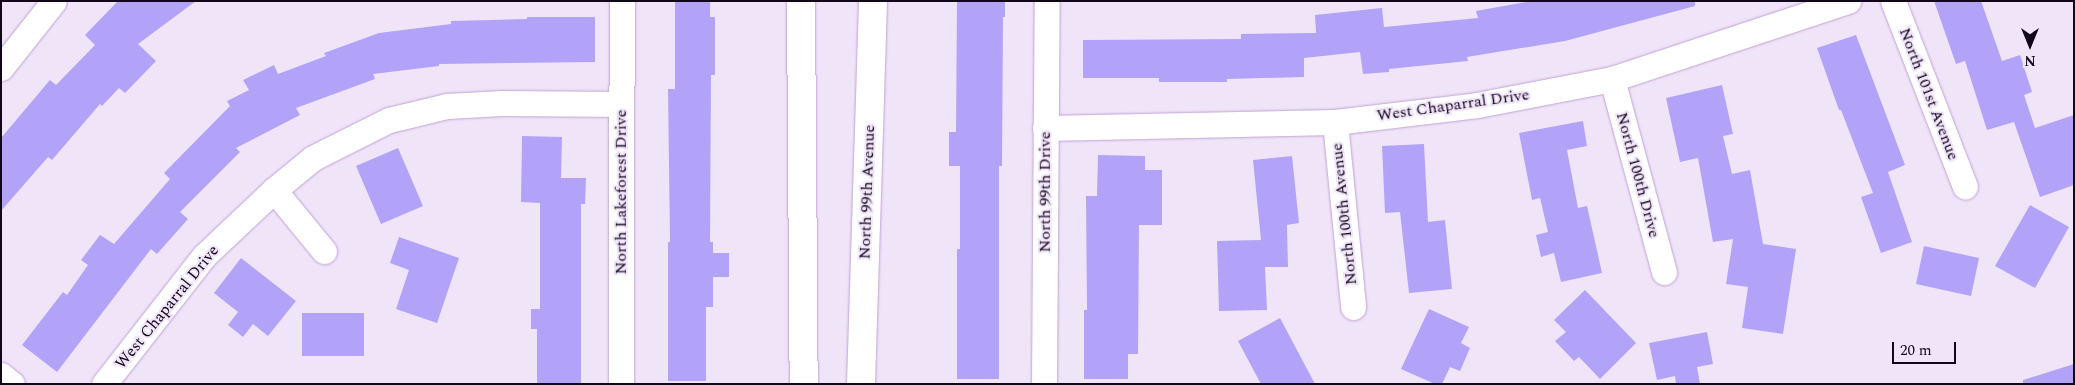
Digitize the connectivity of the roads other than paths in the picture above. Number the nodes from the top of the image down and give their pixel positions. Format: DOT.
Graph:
graph roads {
  1 [pos="54,1"];
  2 [pos="622,1"];
  3 [pos="801,1"];
  4 [pos="873,1"];
  5 [pos="1047,1"];
  6 [pos="1848,1"];
  7 [pos="1893,1"];
  8 [pos="1,68"];
  9 [pos="1612,79"];
  10 [pos="621,104"];
  11 [pos="1335,122"];
  12 [pos="1045,128"];
  13 [pos="1965,187"];
  14 [pos="274,190"];
  15 [pos="324,251"];
  16 [pos="1664,272"];
  17 [pos="1353,307"];
  18 [pos="1,375"];
  19 [pos="12,384"];
  20 [pos="104,384"];
  21 [pos="620,384"];
  22 [pos="804,384"];
  23 [pos="862,384"];
  24 [pos="1044,384"];
  1 -- 8 [label="street"];
  2 -- 10 [label="street, North Lakeforest Drive"];
  3 -- 22 [label="main road"];
  4 -- 23 [label="main road, North 99th Avenue"];
  5 -- 12 [label="street, North 99th Drive"];
  6 -- 9 [label="street, West Chaparral Drive"];
  7 -- 13 [label="street, North 101st Avenue"];
  9 -- 11 [label="street, West Chaparral Drive"];
  9 -- 16 [label="street, North 100th Drive"];
  10 -- 14 [label="street, West Chaparral Drive"];
  10 -- 21 [label="street, North Lakeforest Drive"];
  11 -- 12 [label="street, West Chaparral Drive"];
  11 -- 17 [label="street, North 100th Avenue"];
  12 -- 24 [label="street, North 99th Drive"];
  14 -- 15 [label="street"];
  14 -- 20 [label="street, West Chaparral Drive"];
  18 -- 19 [label="street"];
}
